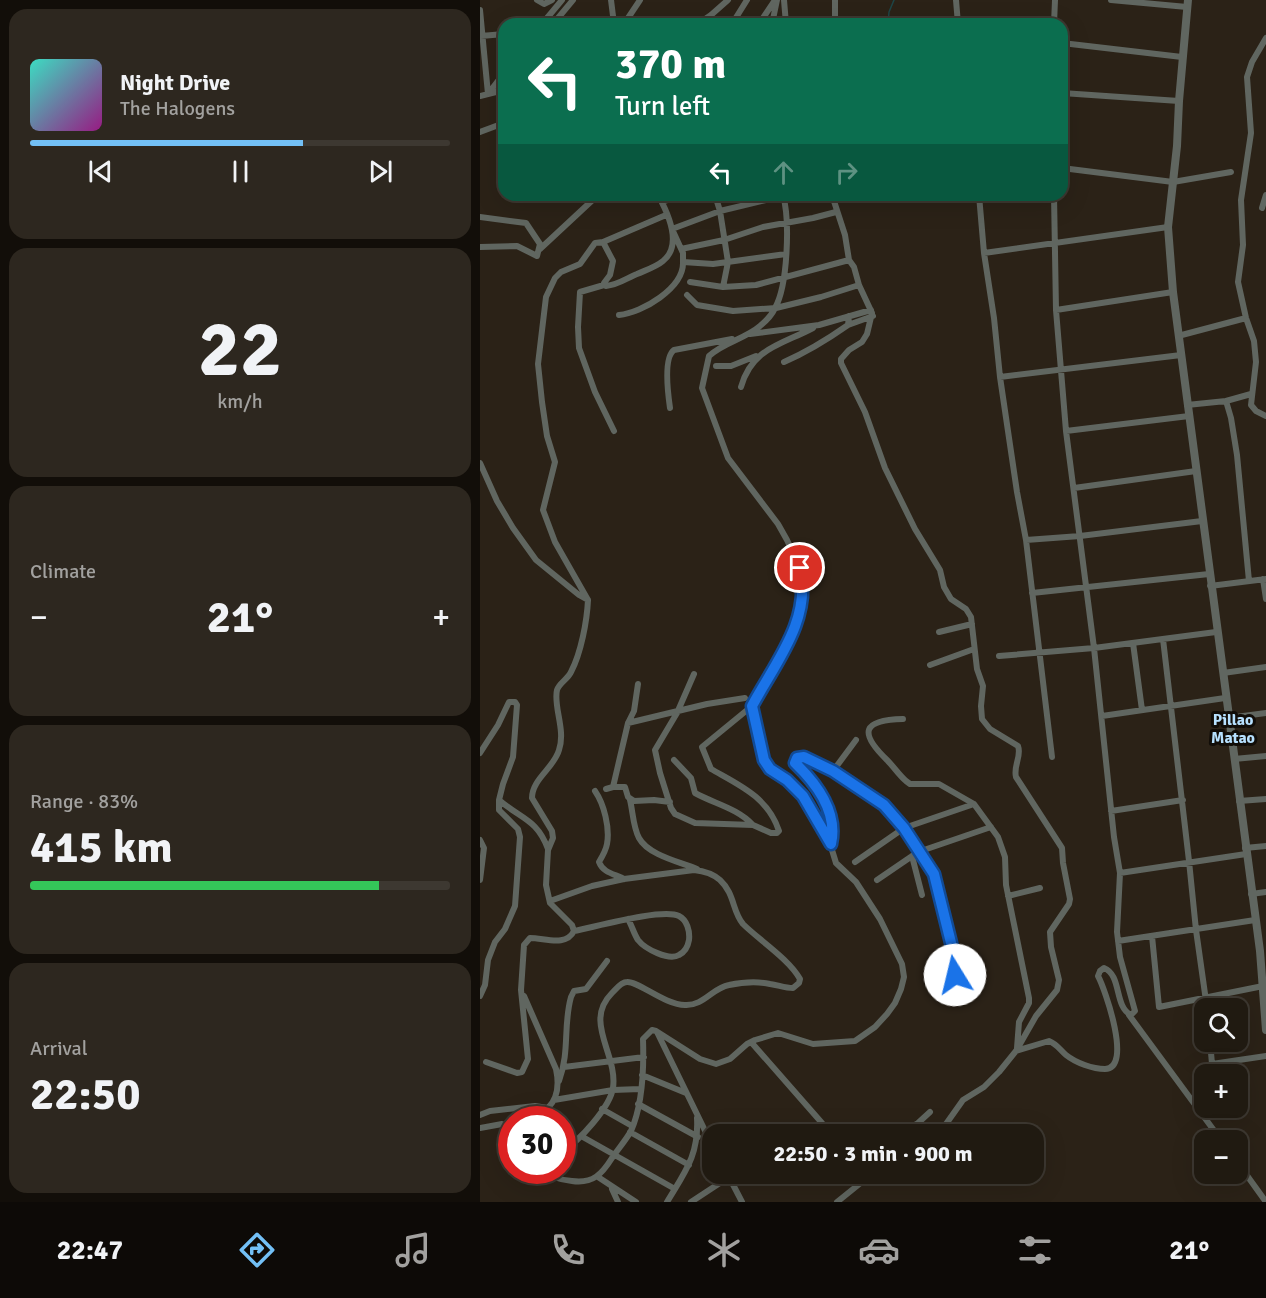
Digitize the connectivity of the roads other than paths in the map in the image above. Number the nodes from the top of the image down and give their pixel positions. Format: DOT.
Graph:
graph roads {
  1 [pos="537,0"];
  2 [pos="552,0"];
  3 [pos="562,0"];
  4 [pos="573,0"];
  5 [pos="611,0"];
  6 [pos="640,0"];
  7 [pos="728,0"];
  8 [pos="747,0"];
  9 [pos="776,0"];
  10 [pos="784,0"];
  11 [pos="835,0"];
  12 [pos="956,0"];
  13 [pos="1055,0"];
  14 [pos="1110,0"];
  15 [pos="1187,4"];
  16 [pos="480,10"];
  17 [pos="547,18"];
  18 [pos="558,18"];
  19 [pos="613,18"];
  20 [pos="628,18"];
  21 [pos="707,18"];
  22 [pos="736,18"];
  23 [pos="763,18"];
  24 [pos="773,18"];
  25 [pos="786,18"];
  26 [pos="835,18"];
  27 [pos="958,18"];
  28 [pos="1054,18"];
  29 [pos="498,35"];
  30 [pos="482,36"];
  31 [pos="1266,38"];
  32 [pos="1068,44"];
  33 [pos="1182,57"];
  34 [pos="498,80"];
  35 [pos="1068,93"];
  36 [pos="484,95"];
  37 [pos="1179,100"];
  38 [pos="498,125"];
  39 [pos="480,132"];
  40 [pos="1068,169"];
  41 [pos="1231,172"];
  42 [pos="1173,182"];
  43 [pos="1266,195"];
  44 [pos="592,201"];
  45 [pos="665,201"];
  46 [pos="718,201"];
  47 [pos="762,201"];
  48 [pos="784,201"];
  49 [pos="833,201"];
  50 [pos="980,201"];
  51 [pos="1054,201"];
  52 [pos="662,202"];
  53 [pos="1262,208"];
  54 [pos="720,211"];
  55 [pos="836,212"];
  56 [pos="666,215"];
  57 [pos="480,217"];
  58 [pos="786,224"];
  59 [pos="1168,227"];
  60 [pos="672,229"];
  61 [pos="724,240"];
  62 [pos="603,242"];
  63 [pos="1055,244"];
  64 [pos="480,247"];
  65 [pos="681,249"];
  66 [pos="539,250"];
  67 [pos="984,253"];
  68 [pos="786,254"];
  69 [pos="849,260"];
  70 [pos="683,262"];
  71 [pos="728,262"];
  72 [pos="785,279"];
  73 [pos="690,282"];
  74 [pos="604,285"];
  75 [pos="859,285"];
  76 [pos="723,287"];
  77 [pos="1173,292"];
  78 [pos="687,295"];
  79 [pos="776,308"];
  80 [pos="1056,310"];
  81 [pos="872,313"];
  82 [pos="619,315"];
  83 [pos="849,316"];
  84 [pos="1246,318"];
  85 [pos="819,325"];
  86 [pos="848,325"];
  87 [pos="749,334"];
  88 [pos="1178,336"];
  89 [pos="735,339"];
  90 [pos="759,355"];
  91 [pos="1181,355"];
  92 [pos="784,362"];
  93 [pos="716,366"];
  94 [pos="1061,370"];
  95 [pos="1000,377"];
  96 [pos="741,387"];
  97 [pos="1251,393"];
  98 [pos="1226,401"];
  99 [pos="1187,405"];
  100 [pos="670,408"];
  101 [pos="1189,416"];
  102 [pos="1266,416"];
  103 [pos="614,431"];
  104 [pos="1066,431"];
  105 [pos="480,463"];
  106 [pos="1196,471"];
  107 [pos="1074,488"];
  108 [pos="1202,520"];
  109 [pos="1080,536"];
  110 [pos="1026,540"];
  111 [pos="1209,574"];
  112 [pos="1265,579"];
  113 [pos="1249,581"];
  114 [pos="1210,586"];
  115 [pos="1087,587"];
  116 [pos="1032,593"];
  117 [pos="1266,598"];
  118 [pos="588,600"];
  119 [pos="972,624"];
  120 [pos="939,632"];
  121 [pos="1216,632"];
  122 [pos="1163,639"];
  123 [pos="1132,643"];
  124 [pos="1094,648"];
  125 [pos="974,649"];
  126 [pos="1038,654"];
  127 [pos="999,656"];
  128 [pos="930,665"];
  129 [pos="1266,667"];
  130 [pos="1223,673"];
  131 [pos="694,674"];
  132 [pos="638,684"];
  133 [pos="745,698"];
  134 [pos="1225,698"];
  135 [pos="1172,705"];
  136 [pos="752,706"];
  137 [pos="1142,710"];
  138 [pos="676,713"];
  139 [pos="1266,713"];
  140 [pos="1102,716"];
  141 [pos="1228,718"];
  142 [pos="903,719"];
  143 [pos="628,723"];
  144 [pos="856,740"];
  145 [pos="480,753"];
  146 [pos="1266,756"];
  147 [pos="1052,757"];
  148 [pos="1234,759"];
  149 [pos="674,760"];
  150 [pos="833,771"];
  151 [pos="613,787"];
  152 [pos="606,789"];
  153 [pos="594,791"];
  154 [pos="1266,799"];
  155 [pos="499,800"];
  156 [pos="630,800"];
  157 [pos="1183,800"];
  158 [pos="1239,801"];
  159 [pos="670,802"];
  160 [pos="974,804"];
  161 [pos="1111,811"];
  162 [pos="753,825"];
  163 [pos="991,827"];
  164 [pos="904,828"];
  165 [pos="480,840"];
  166 [pos="831,844"];
  167 [pos="1266,846"];
  168 [pos="548,850"];
  169 [pos="1245,851"];
  170 [pos="918,852"];
  171 [pos="912,856"];
  172 [pos="1190,861"];
  173 [pos="855,862"];
  174 [pos="704,871"];
  175 [pos="1120,873"];
  176 [pos="624,879"];
  177 [pos="480,880"];
  178 [pos="877,880"];
  179 [pos="1040,888"];
  180 [pos="1266,892"];
  181 [pos="1251,894"];
  182 [pos="922,895"];
  183 [pos="1008,896"];
  184 [pos="550,901"];
  185 [pos="628,920"];
  186 [pos="1255,920"];
  187 [pos="1196,930"];
  188 [pos="574,931"];
  189 [pos="1152,936"];
  190 [pos="1118,941"];
  191 [pos="1263,950"];
  192 [pos="607,961"];
  193 [pos="1263,986"];
  194 [pos="521,990"];
  195 [pos="956,990"];
  196 [pos="480,996"];
  197 [pos="1206,996"];
  198 [pos="1265,1002"];
  199 [pos="1129,1015"];
  200 [pos="1266,1030"];
  201 [pos="656,1031"];
  202 [pos="751,1042"];
  203 [pos="1016,1051"];
  204 [pos="1211,1052"];
  205 [pos="1266,1056"];
  206 [pos="644,1057"];
  207 [pos="611,1060"];
  208 [pos="486,1062"];
  209 [pos="564,1067"];
  210 [pos="642,1075"];
  211 [pos="558,1082"];
  212 [pos="640,1089"];
  213 [pos="613,1090"];
  214 [pos="686,1093"];
  215 [pos="554,1100"];
  216 [pos="638,1104"];
  217 [pos="602,1109"];
  218 [pos="930,1112"];
  219 [pos="480,1115"];
  220 [pos="697,1115"];
  221 [pos="822,1123"];
  222 [pos="916,1124"];
  223 [pos="946,1124"];
  224 [pos="498,1125"];
  225 [pos="702,1125"];
  226 [pos="480,1128"];
  227 [pos="631,1129"];
  228 [pos="1214,1130"];
  229 [pos="581,1136"];
  230 [pos="698,1137"];
  231 [pos="576,1140"];
  232 [pos="615,1155"];
  233 [pos="689,1165"];
  234 [pos="598,1177"];
  235 [pos="1248,1177"];
  236 [pos="576,1182"];
  237 [pos="716,1184"];
  238 [pos="733,1184"];
  239 [pos="859,1184"];
  240 [pos="612,1188"];
  241 [pos="675,1189"];
  242 [pos="618,1202"];
  243 [pos="636,1202"];
  244 [pos="667,1202"];
  245 [pos="691,1202"];
  246 [pos="742,1202"];
  247 [pos="837,1202"];
  248 [pos="1266,1202"];
  1 -- 2 [label="street"];
  3 -- 17 [label="street"];
  4 -- 18 [label="street"];
  5 -- 19 [label="street"];
  6 -- 20 [label="street"];
  7 -- 21 [label="street"];
  8 -- 22 [label="street"];
  9 -- 23 [label="street"];
  9 -- 24 [label="street"];
  10 -- 25 [label="street"];
  11 -- 26 [label="street"];
  12 -- 27 [label="street"];
  13 -- 28 [label="street"];
  14 -- 15 [label="street"];
  15 -- 33 [label="street"];
  16 -- 30 [label="street"];
  29 -- 30 [label="street"];
  30 -- 36 [label="street"];
  31 -- 84 [label="street"];
  32 -- 33 [label="street"];
  33 -- 37 [label="street"];
  34 -- 36 [label="street"];
  35 -- 37 [label="street"];
  37 -- 42 [label="street"];
  38 -- 39 [label="street"];
  40 -- 42 [label="street"];
  41 -- 42 [label="street"];
  42 -- 59 [label="street"];
  43 -- 53 [label="street"];
  44 -- 66 [label="street"];
  45 -- 52 [label="street"];
  46 -- 54 [label="street"];
  47 -- 54 [label="street"];
  48 -- 58 [label="street"];
  49 -- 55 [label="street"];
  50 -- 67 [label="street"];
  51 -- 63 [label="street"];
  52 -- 56 [label="street"];
  54 -- 60 [label="street"];
  54 -- 61 [label="street"];
  55 -- 58 [label="street"];
  55 -- 69 [label="street"];
  56 -- 60 [label="street"];
  56 -- 62 [label="street"];
  57 -- 66 [label="street"];
  58 -- 61 [label="street"];
  58 -- 68 [label="street"];
  59 -- 63 [label="street"];
  59 -- 77 [label="street"];
  60 -- 65 [label="street"];
  60 -- 74 [label="street"];
  61 -- 65 [label="street"];
  61 -- 71 [label="street"];
  62 -- 74 [label="street"];
  62 -- 118 [label="street"];
  63 -- 67 [label="street"];
  63 -- 80 [label="street"];
  64 -- 66 [label="street"];
  65 -- 70 [label="street"];
  67 -- 95 [label="street"];
  68 -- 71 [label="street"];
  68 -- 72 [label="street"];
  69 -- 72 [label="street"];
  69 -- 75 [label="street"];
  70 -- 71 [label="street"];
  70 -- 82 [label="street"];
  71 -- 76 [label="street"];
  72 -- 76 [label="street"];
  72 -- 79 [label="street"];
  73 -- 76 [label="street"];
  74 -- 103 [label="street"];
  75 -- 79 [label="street"];
  75 -- 81 [label="street"];
  77 -- 80 [label="street"];
  77 -- 88 [label="street"];
  78 -- 79 [label="street"];
  79 -- 87 [label="street"];
  80 -- 94 [label="street"];
  81 -- 83 [label="street"];
  81 -- 86 [label="street"];
  81 -- 119 [label="street"];
  83 -- 85 [label="street"];
  83 -- 86 [label="street"];
  84 -- 88 [label="street"];
  84 -- 97 [label="street"];
  85 -- 87 [label="street"];
  85 -- 90 [label="street"];
  86 -- 92 [label="street"];
  87 -- 89 [label="street"];
  88 -- 91 [label="street"];
  89 -- 100 [label="street"];
  89 -- 136 [label="street"];
  90 -- 93 [label="street"];
  90 -- 96 [label="street"];
  91 -- 94 [label="street"];
  91 -- 99 [label="street"];
  94 -- 95 [label="street"];
  94 -- 104 [label="street"];
  95 -- 110 [label="street"];
  97 -- 98 [label="street"];
  97 -- 102 [label="street"];
  98 -- 99 [label="street"];
  98 -- 113 [label="street"];
  99 -- 101 [label="street"];
  101 -- 104 [label="street"];
  101 -- 106 [label="street"];
  104 -- 107 [label="street"];
  105 -- 118 [label="street"];
  106 -- 107 [label="street"];
  106 -- 108 [label="street"];
  107 -- 109 [label="street"];
  108 -- 109 [label="street"];
  108 -- 111 [label="street"];
  109 -- 110 [label="street"];
  109 -- 115 [label="street"];
  110 -- 116 [label="street"];
  111 -- 114 [label="street"];
  111 -- 115 [label="street"];
  112 -- 113 [label="street"];
  112 -- 117 [label="street"];
  113 -- 114 [label="street"];
  114 -- 121 [label="street"];
  115 -- 116 [label="street"];
  115 -- 124 [label="street"];
  116 -- 126 [label="street"];
  118 -- 168 [label="street"];
  119 -- 120 [label="street"];
  119 -- 125 [label="street"];
  121 -- 122 [label="street"];
  121 -- 130 [label="street"];
  122 -- 123 [label="street"];
  122 -- 135 [label="street"];
  123 -- 124 [label="street"];
  123 -- 137 [label="street"];
  124 -- 126 [label="street"];
  124 -- 140 [label="street"];
  125 -- 128 [label="street"];
  125 -- 203 [label="street"];
  126 -- 127 [label="street"];
  126 -- 147 [label="street"];
  129 -- 130 [label="street"];
  130 -- 134 [label="street"];
  131 -- 138 [label="street"];
  132 -- 143 [label="street"];
  133 -- 138 [label="street"];
  134 -- 135 [label="street"];
  134 -- 141 [label="street"];
  135 -- 137 [label="street"];
  135 -- 157 [label="street"];
  136 -- 162 [label="street"];
  136 -- 166 [label="street"];
  137 -- 140 [label="street"];
  138 -- 143 [label="street"];
  138 -- 159 [label="street"];
  139 -- 141 [label="street"];
  140 -- 161 [label="street"];
  141 -- 148 [label="street"];
  142 -- 160 [label="street"];
  143 -- 151 [label="street"];
  144 -- 150 [label="street"];
  145 -- 155 [label="street"];
  146 -- 148 [label="street"];
  148 -- 158 [label="street"];
  149 -- 162 [label="street"];
  150 -- 164 [label="street"];
  150 -- 166 [label="street"];
  151 -- 152 [label="street"];
  151 -- 156 [label="street"];
  153 -- 176 [label="street"];
  154 -- 158 [label="street"];
  155 -- 168 [label="street"];
  155 -- 196 [label="street"];
  156 -- 159 [label="street"];
  156 -- 174 [label="street"];
  157 -- 161 [label="street"];
  157 -- 172 [label="street"];
  158 -- 169 [label="street"];
  159 -- 162 [label="street"];
  160 -- 163 [label="street"];
  160 -- 164 [label="street"];
  161 -- 175 [label="street"];
  163 -- 170 [label="street"];
  163 -- 183 [label="street"];
  164 -- 170 [label="street"];
  164 -- 173 [label="street"];
  165 -- 177 [label="street"];
  166 -- 202 [label="street"];
  167 -- 169 [label="street"];
  168 -- 184 [label="street"];
  169 -- 172 [label="street"];
  169 -- 181 [label="street"];
  170 -- 171 [label="street"];
  170 -- 195 [label="street"];
  171 -- 178 [label="street"];
  171 -- 182 [label="street"];
  172 -- 175 [label="street"];
  172 -- 187 [label="street"];
  174 -- 176 [label="street"];
  174 -- 207 [label="street"];
  175 -- 190 [label="street"];
  176 -- 184 [label="street"];
  179 -- 183 [label="street"];
  180 -- 181 [label="street"];
  181 -- 186 [label="street"];
  183 -- 203 [label="street"];
  184 -- 188 [label="street"];
  185 -- 185 [label="street"];
  185 -- 188 [label="street"];
  186 -- 187 [label="street"];
  186 -- 191 [label="street"];
  187 -- 189 [label="street"];
  187 -- 197 [label="street"];
  188 -- 194 [label="street"];
  189 -- 190 [label="street"];
  189 -- 197 [label="street"];
  190 -- 199 [label="street"];
  191 -- 193 [label="street"];
  192 -- 209 [label="street"];
  193 -- 197 [label="street"];
  193 -- 198 [label="street"];
  194 -- 208 [label="street"];
  194 -- 211 [label="street"];
  198 -- 200 [label="street"];
  199 -- 203 [label="street"];
  199 -- 228 [label="street"];
  201 -- 202 [label="street"];
  201 -- 206 [label="street"];
  201 -- 214 [label="street"];
  202 -- 221 [label="street"];
  203 -- 223 [label="street"];
  204 -- 205 [label="street"];
  206 -- 207 [label="street"];
  206 -- 210 [label="street"];
  207 -- 209 [label="street"];
  207 -- 213 [label="street"];
  209 -- 211 [label="street"];
  210 -- 212 [label="street"];
  210 -- 214 [label="street"];
  211 -- 215 [label="street"];
  212 -- 213 [label="street"];
  212 -- 216 [label="street"];
  213 -- 215 [label="street"];
  213 -- 217 [label="street"];
  214 -- 220 [label="street"];
  215 -- 219 [label="street"];
  216 -- 227 [label="street"];
  216 -- 230 [label="street"];
  217 -- 227 [label="street"];
  217 -- 229 [label="street"];
  218 -- 222 [label="street"];
  220 -- 225 [label="street"];
  220 -- 230 [label="street"];
  224 -- 226 [label="street"];
  227 -- 232 [label="street"];
  227 -- 233 [label="street"];
  229 -- 231 [label="street"];
  229 -- 232 [label="street"];
  230 -- 233 [label="street"];
  232 -- 234 [label="street"];
  232 -- 241 [label="street"];
  233 -- 241 [label="street"];
  234 -- 236 [label="street"];
  234 -- 240 [label="street"];
  235 -- 248 [label="street"];
  237 -- 245 [label="street"];
  238 -- 246 [label="street"];
  239 -- 247 [label="street"];
  240 -- 242 [label="street"];
  240 -- 243 [label="street"];
  241 -- 244 [label="street"];
}
